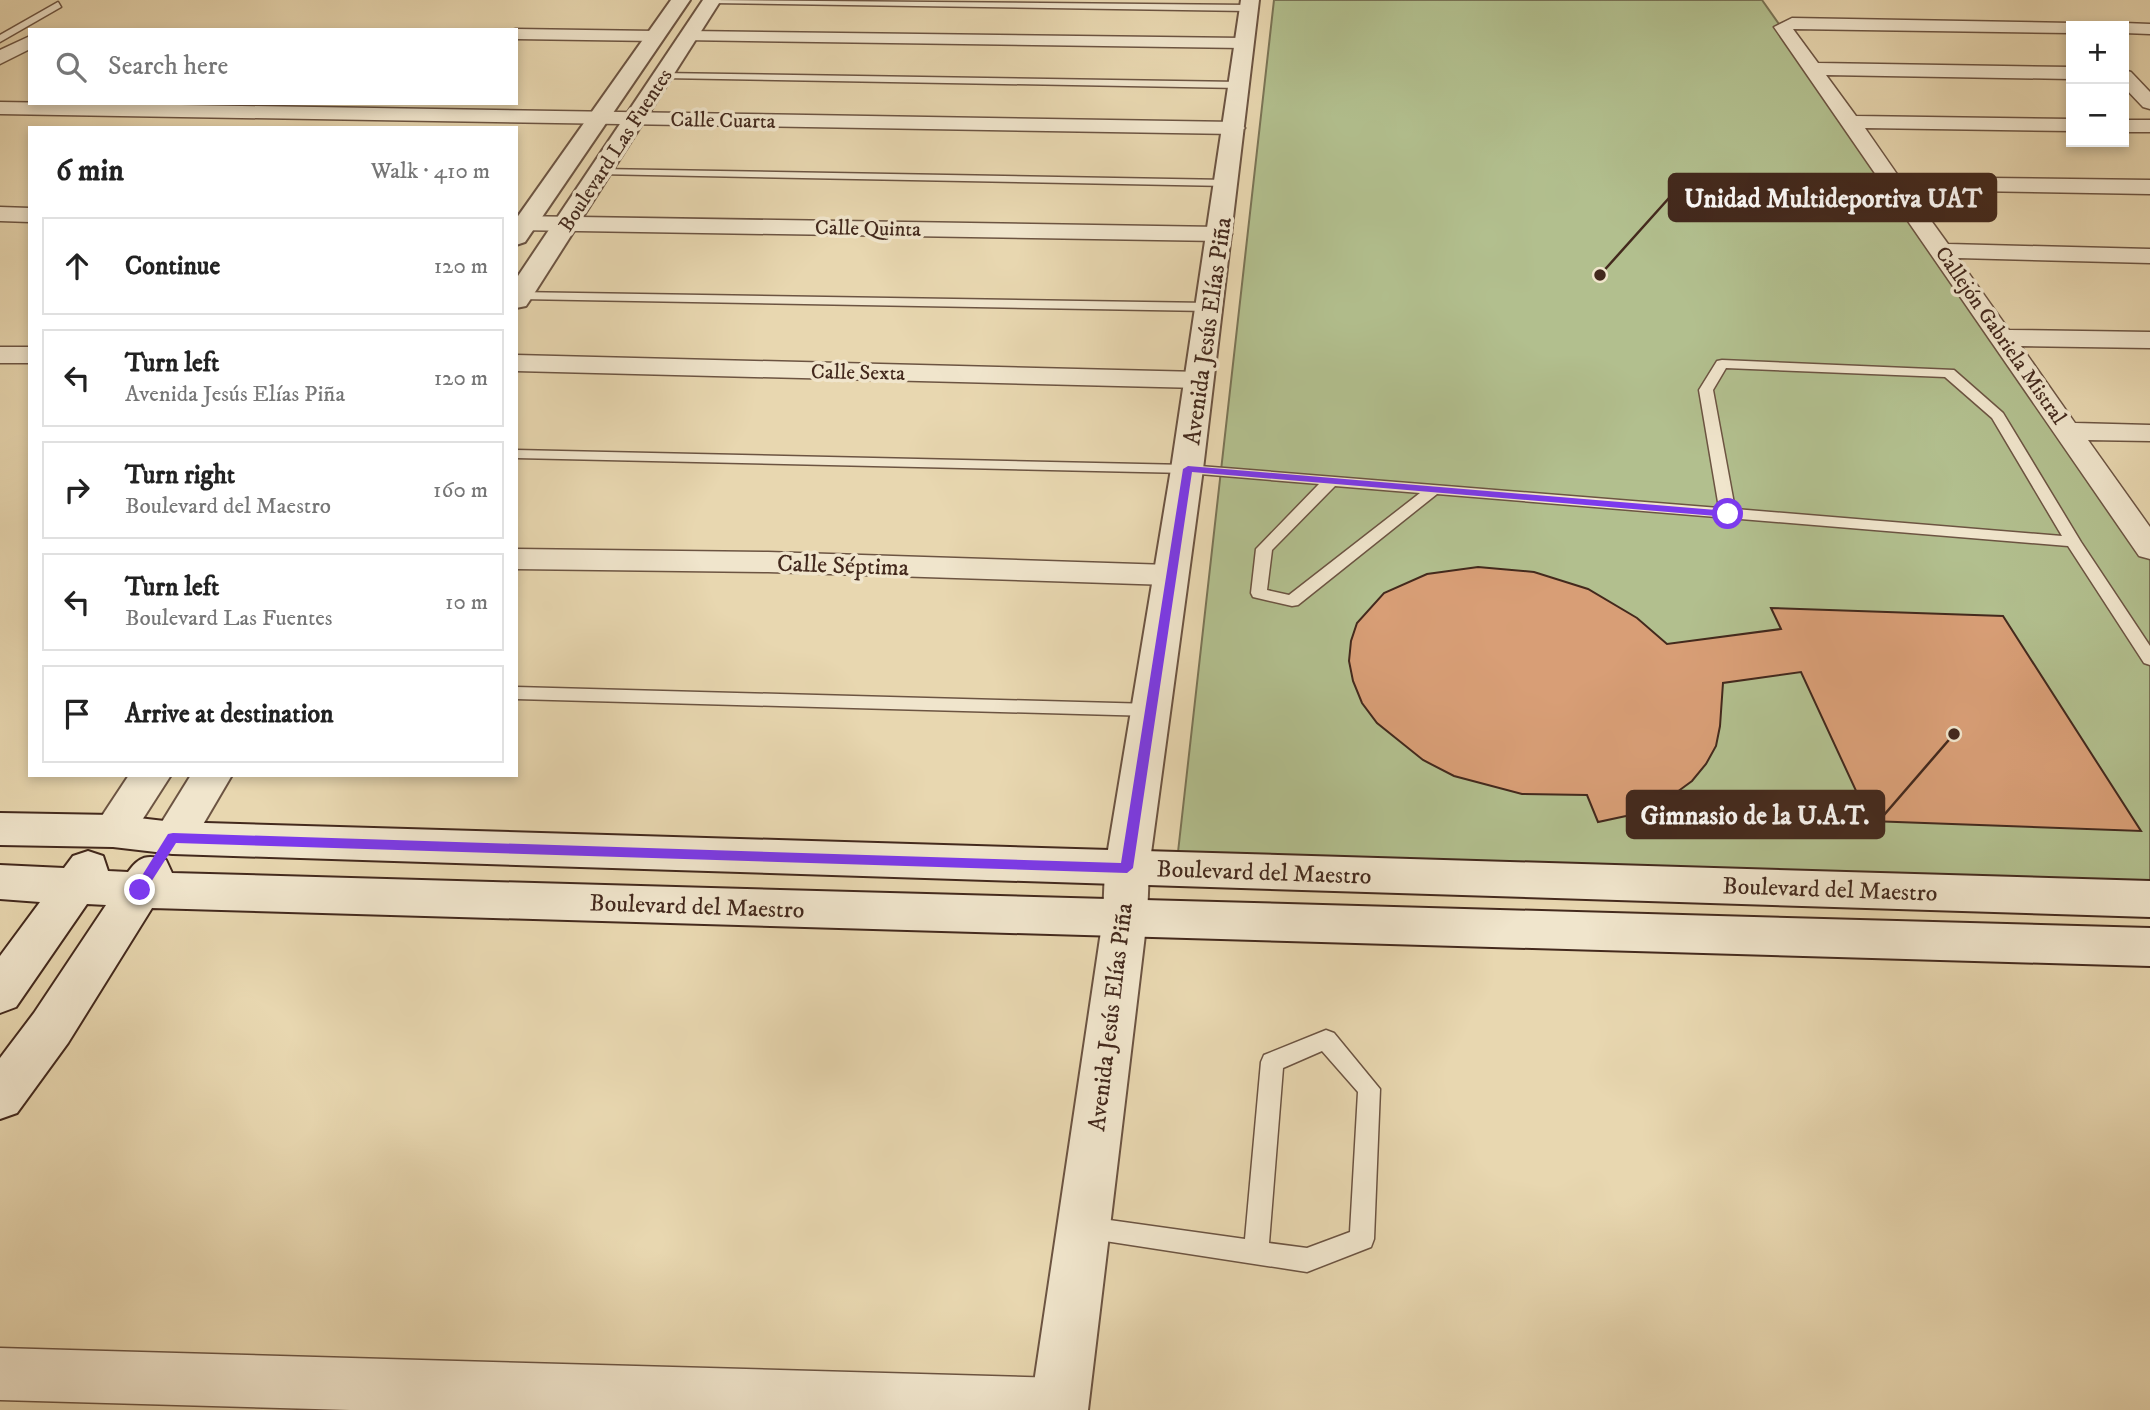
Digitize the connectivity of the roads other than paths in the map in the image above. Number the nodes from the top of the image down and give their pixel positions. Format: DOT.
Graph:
graph roads {
  1 [pos="681,0"];
  2 [pos="712,0"];
  3 [pos="1249,4"];
  4 [pos="58,5"];
  5 [pos="2071,7"];
  6 [pos="2069,21"];
  7 [pos="2066,27"];
  8 [pos="2129,29"];
  9 [pos="2150,29"];
  10 [pos="518,34"];
  11 [pos="656,36"];
  12 [pos="689,36"];
  13 [pos="0,39"];
  14 [pos="28,42"];
  15 [pos="1242,43"];
  16 [pos="0,58"];
  17 [pos="1811,69"];
  18 [pos="2066,73"];
  19 [pos="663,75"];
  20 [pos="2129,75"];
  21 [pos="2150,75"];
  22 [pos="2129,80"];
  23 [pos="1240,85"];
  24 [pos="2150,103"];
  25 [pos="0,108"];
  26 [pos="598,118"];
  27 [pos="636,118"];
  28 [pos="1849,122"];
  29 [pos="2066,125"];
  30 [pos="2129,126"];
  31 [pos="2150,127"];
  32 [pos="1235,128"];
  33 [pos="600,172"];
  34 [pos="1228,183"];
  35 [pos="1894,183"];
  36 [pos="2150,187"];
  37 [pos="0,214"];
  38 [pos="28,215"];
  39 [pos="568,223"];
  40 [pos="519,228"];
  41 [pos="1220,234"];
  42 [pos="1942,251"];
  43 [pos="2150,256"];
  44 [pos="518,298"];
  45 [pos="1209,307"];
  46 [pos="2000,338"];
  47 [pos="2150,340"];
  48 [pos="0,355"];
  49 [pos="28,355"];
  50 [pos="518,363"];
  51 [pos="1200,380"];
  52 [pos="2068,431"];
  53 [pos="2150,433"];
  54 [pos="518,454"];
  55 [pos="1188,469"];
  56 [pos="1330,482"];
  57 [pos="1433,490"];
  58 [pos="1728,514"];
  59 [pos="2073,542"];
  60 [pos="2150,549"];
  61 [pos="518,559"];
  62 [pos="1170,575"];
  63 [pos="2150,659"];
  64 [pos="518,693"];
  65 [pos="1152,710"];
  66 [pos="150,777"];
  67 [pos="211,777"];
  68 [pos="0,829"];
  69 [pos="113,831"];
  70 [pos="173,838"];
  71 [pos="1127,868"];
  72 [pos="0,883"];
  73 [pos="76,884"];
  74 [pos="140,890"];
  75 [pos="2150,899"];
  76 [pos="1125,918"];
  77 [pos="2150,947"];
  78 [pos="0,993"];
  79 [pos="0,1097"];
  80 [pos="1084,1228"];
  81 [pos="1256,1251"];
  82 [pos="0,1374"];
  83 [pos="1059,1407"];
  1 -- 11 [label="street, Boulevard Las Fuentes"];
  2 -- 3 [label="lane"];
  2 -- 12 [label="street, Boulevard Las Fuentes"];
  3 -- 15 [label="street, Avenida Jesús Elías Piña"];
  4 -- 13 [label="lane"];
  5 -- 6 [label="street"];
  7 -- 17 [label="street, Callejón Gabriela Mistral"];
  8 -- 9 [label="street"];
  10 -- 11 [label="street"];
  11 -- 26 [label="street, Boulevard Las Fuentes"];
  12 -- 15 [label="street"];
  12 -- 19 [label="street, Boulevard Las Fuentes"];
  14 -- 16 [label="street"];
  15 -- 23 [label="street, Avenida Jesús Elías Piña"];
  17 -- 18 [label="street"];
  17 -- 28 [label="street, Callejón Gabriela Mistral"];
  19 -- 23 [label="lane"];
  19 -- 27 [label="street, Boulevard Las Fuentes"];
  20 -- 21 [label="street"];
  22 -- 24 [label="street"];
  23 -- 32 [label="street, Avenida Jesús Elías Piña"];
  25 -- 26 [label="street, Calle Cuarta"];
  26 -- 27 [label="street, Calle Cuarta"];
  26 -- 40 [label="street, Boulevard Las Fuentes"];
  27 -- 32 [label="street, Calle Cuarta"];
  27 -- 33 [label="street, Boulevard Las Fuentes"];
  28 -- 29 [label="street"];
  28 -- 35 [label="street, Callejón Gabriela Mistral"];
  30 -- 31 [label="street"];
  32 -- 34 [label="street, Avenida Jesús Elías Piña"];
  33 -- 34 [label="lane"];
  33 -- 39 [label="street, Boulevard Las Fuentes"];
  34 -- 41 [label="street, Avenida Jesús Elías Piña"];
  35 -- 36 [label="street"];
  35 -- 42 [label="street, Callejón Gabriela Mistral"];
  37 -- 38 [label="street"];
  39 -- 40 [label="street, Calle Quinta"];
  39 -- 41 [label="street, Calle Quinta"];
  39 -- 44 [label="street, Boulevard Las Fuentes"];
  41 -- 45 [label="street, Avenida Jesús Elías Piña"];
  42 -- 43 [label="street"];
  42 -- 46 [label="street, Callejón Gabriela Mistral"];
  44 -- 45 [label="lane"];
  45 -- 51 [label="street, Avenida Jesús Elías Piña"];
  46 -- 47 [label="street"];
  46 -- 52 [label="street, Callejón Gabriela Mistral"];
  48 -- 49 [label="street"];
  50 -- 51 [label="street, Calle Sexta"];
  51 -- 55 [label="street, Avenida Jesús Elías Piña"];
  52 -- 53 [label="street"];
  52 -- 60 [label="street, Callejón Gabriela Mistral"];
  54 -- 55 [label="lane"];
  55 -- 56 [label="lane"];
  55 -- 62 [label="street, Avenida Jesús Elías Piña"];
  56 -- 57 [label="lane"];
  56 -- 57 [label="lane"];
  57 -- 58 [label="lane"];
  58 -- 59 [label="lane"];
  58 -- 59 [label="lane"];
  59 -- 63 [label="lane"];
  61 -- 62 [label="street, Calle Séptima"];
  62 -- 65 [label="street, Avenida Jesús Elías Piña"];
  64 -- 65 [label="lane"];
  65 -- 71 [label="street, Avenida Jesús Elías Piña"];
  66 -- 69 [label="street"];
  67 -- 70 [label="street"];
  68 -- 69 [label="street, Boulevard del Maestro"];
  69 -- 70 [label="street, Boulevard del Maestro"];
  69 -- 73 [label="street"];
  70 -- 71 [label="street, Boulevard del Maestro"];
  70 -- 74 [label="street"];
  71 -- 75 [label="street, Boulevard del Maestro"];
  71 -- 76 [label="street, Avenida Jesús Elías Piña"];
  72 -- 73 [label="street, Boulevard del Maestro"];
  73 -- 74 [label="street, Boulevard del Maestro"];
  73 -- 78 [label="street"];
  74 -- 76 [label="street, Boulevard del Maestro"];
  74 -- 79 [label="street"];
  76 -- 77 [label="street, Boulevard del Maestro"];
  76 -- 80 [label="street, Avenida Jesús Elías Piña"];
  80 -- 81 [label="lane"];
  80 -- 83 [label="street, Avenida Jesús Elías Piña"];
  81 -- 81 [label="lane"];
  82 -- 83 [label="street"];
}
